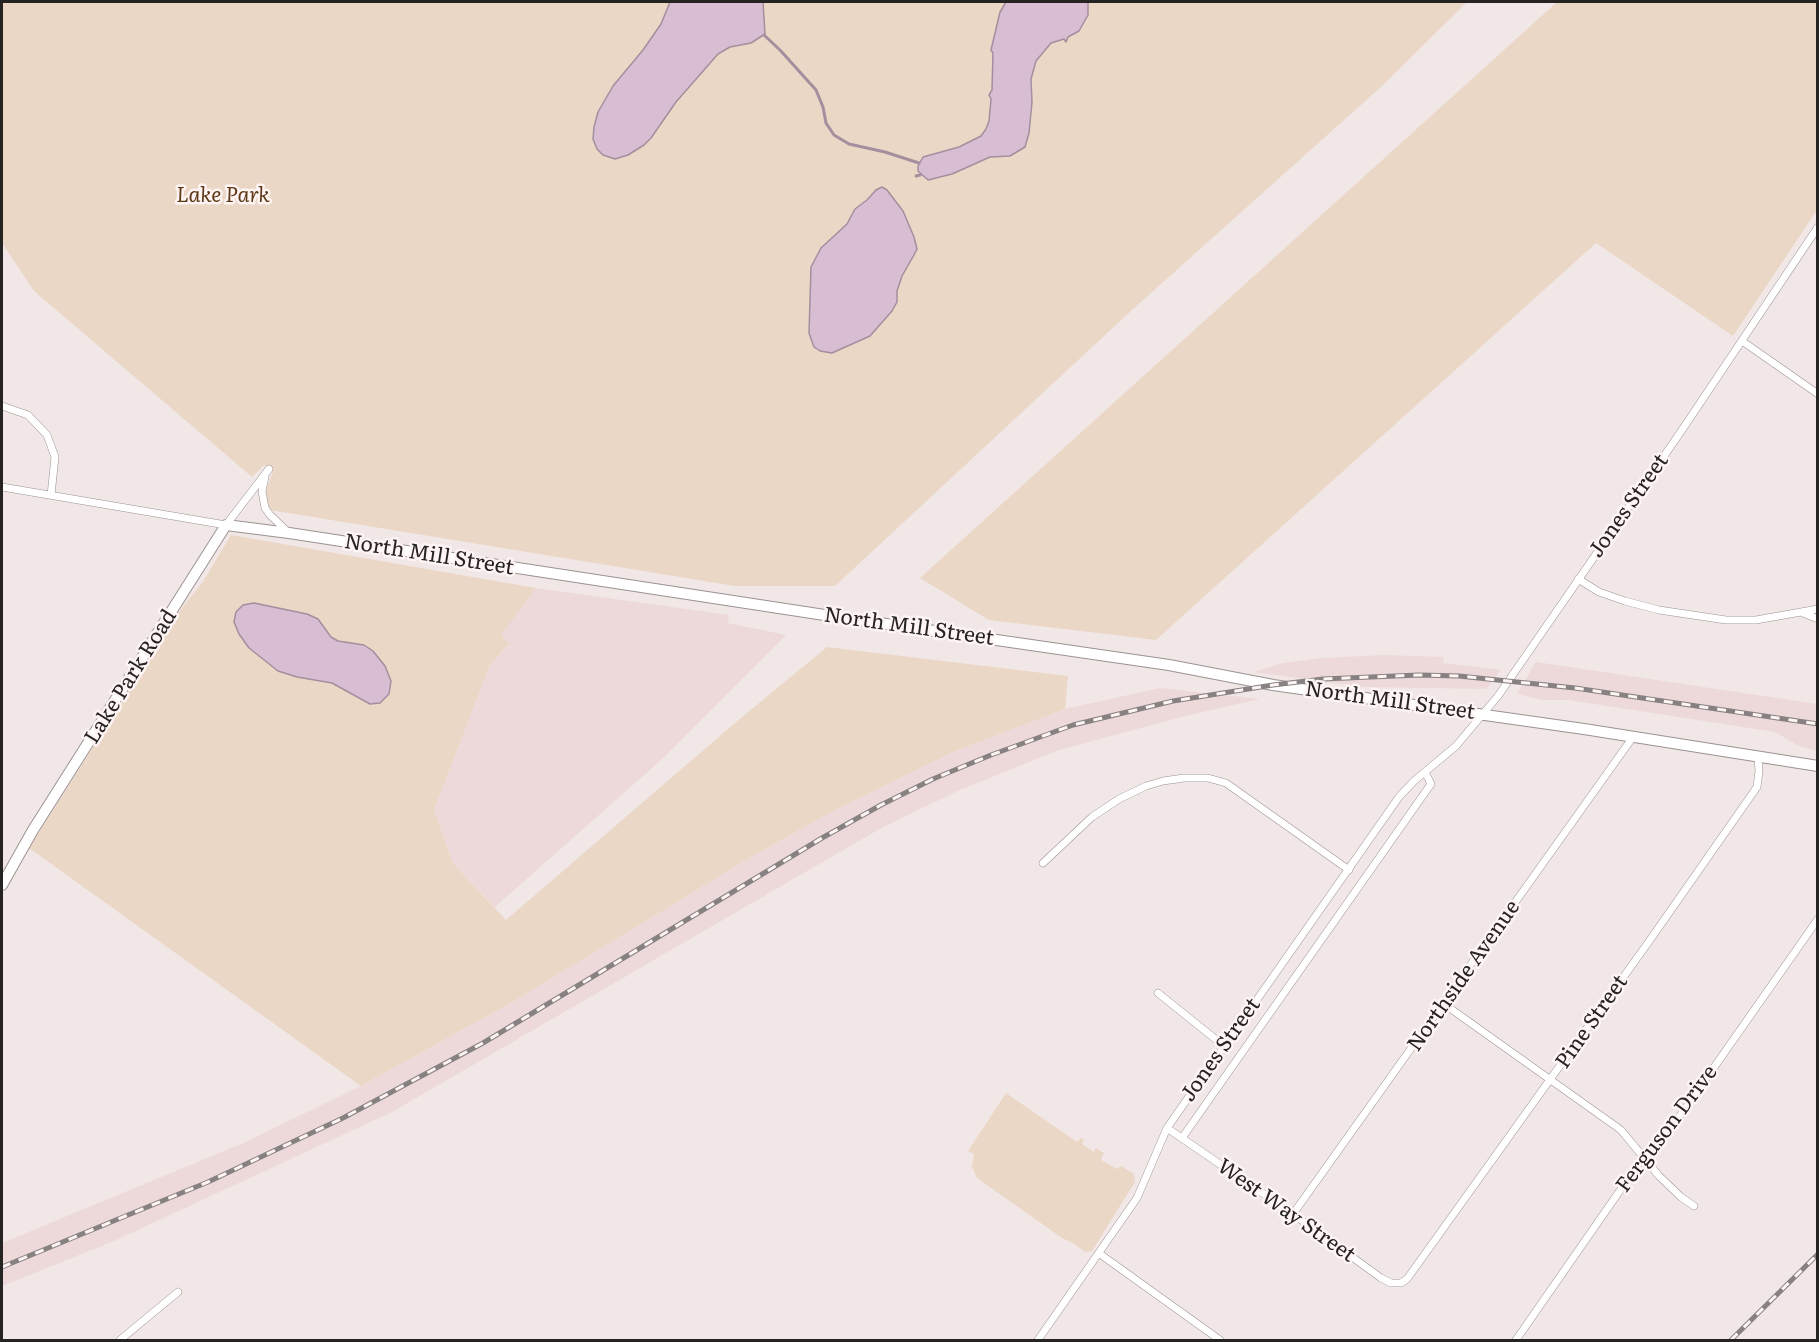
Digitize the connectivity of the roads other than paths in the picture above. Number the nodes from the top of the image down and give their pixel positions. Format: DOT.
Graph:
graph roads {
  1 [pos="1818,227"];
  2 [pos="1742,341"];
  3 [pos="1818,394"];
  4 [pos="2,406"];
  5 [pos="2,487"];
  6 [pos="51,495"];
  7 [pos="226,525"];
  8 [pos="289,533"];
  9 [pos="1578,579"];
  10 [pos="1818,609"];
  11 [pos="1802,612"];
  12 [pos="1818,619"];
  13 [pos="1481,714"];
  14 [pos="1633,737"];
  15 [pos="1758,757"];
  16 [pos="1818,766"];
  17 [pos="1425,772"];
  18 [pos="1043,863"];
  19 [pos="1349,870"];
  20 [pos="2,885"];
  21 [pos="1818,919"];
  22 [pos="1158,993"];
  23 [pos="1444,1004"];
  24 [pos="1224,1046"];
  25 [pos="1551,1079"];
  26 [pos="1167,1128"];
  27 [pos="1182,1138"];
  28 [pos="1644,1156"];
  29 [pos="1694,1206"];
  30 [pos="1293,1214"];
  31 [pos="1100,1254"];
  32 [pos="1407,1279"];
  33 [pos="178,1292"];
  34 [pos="120,1341"];
  35 [pos="1038,1341"];
  36 [pos="1220,1341"];
  37 [pos="1516,1341"];
  1 -- 2 [label="street, Jones Street"];
  2 -- 3 [label="street"];
  2 -- 9 [label="street, Jones Street"];
  4 -- 6 [label="street"];
  5 -- 6 [label="street, North Mill Street"];
  6 -- 7 [label="street, North Mill Street"];
  7 -- 8 [label="main road, North Mill Street"];
  7 -- 8 [label="street, Lake Park Road"];
  7 -- 20 [label="main road, Lake Park Road"];
  8 -- 13 [label="main road, North Mill Street"];
  9 -- 11 [label="street"];
  9 -- 13 [label="street, Jones Street"];
  10 -- 11 [label="street"];
  11 -- 12 [label="street"];
  13 -- 14 [label="main road, North Mill Street"];
  13 -- 17 [label="street, Jones Street"];
  14 -- 15 [label="main road, North Mill Street"];
  14 -- 23 [label="street, Northside Avenue"];
  15 -- 16 [label="main road, North Mill Street"];
  15 -- 25 [label="street, Pine Street"];
  17 -- 19 [label="street, Jones Street"];
  17 -- 27 [label="street, Jones Street"];
  18 -- 19 [label="street"];
  19 -- 24 [label="street, Jones Street"];
  21 -- 28 [label="street, Ferguson Drive"];
  22 -- 24 [label="street"];
  23 -- 25 [label="street"];
  23 -- 30 [label="street, Northside Avenue"];
  24 -- 26 [label="street, Jones Street"];
  25 -- 28 [label="street"];
  25 -- 32 [label="street, Pine Street"];
  26 -- 27 [label="street, West Way Street"];
  26 -- 31 [label="street, Jones Street"];
  27 -- 30 [label="street, West Way Street"];
  28 -- 29 [label="street"];
  28 -- 37 [label="street, Ferguson Drive"];
  30 -- 32 [label="street, West Way Street"];
  31 -- 35 [label="street, Jones Street"];
  31 -- 36 [label="street"];
  33 -- 34 [label="street"];
}
